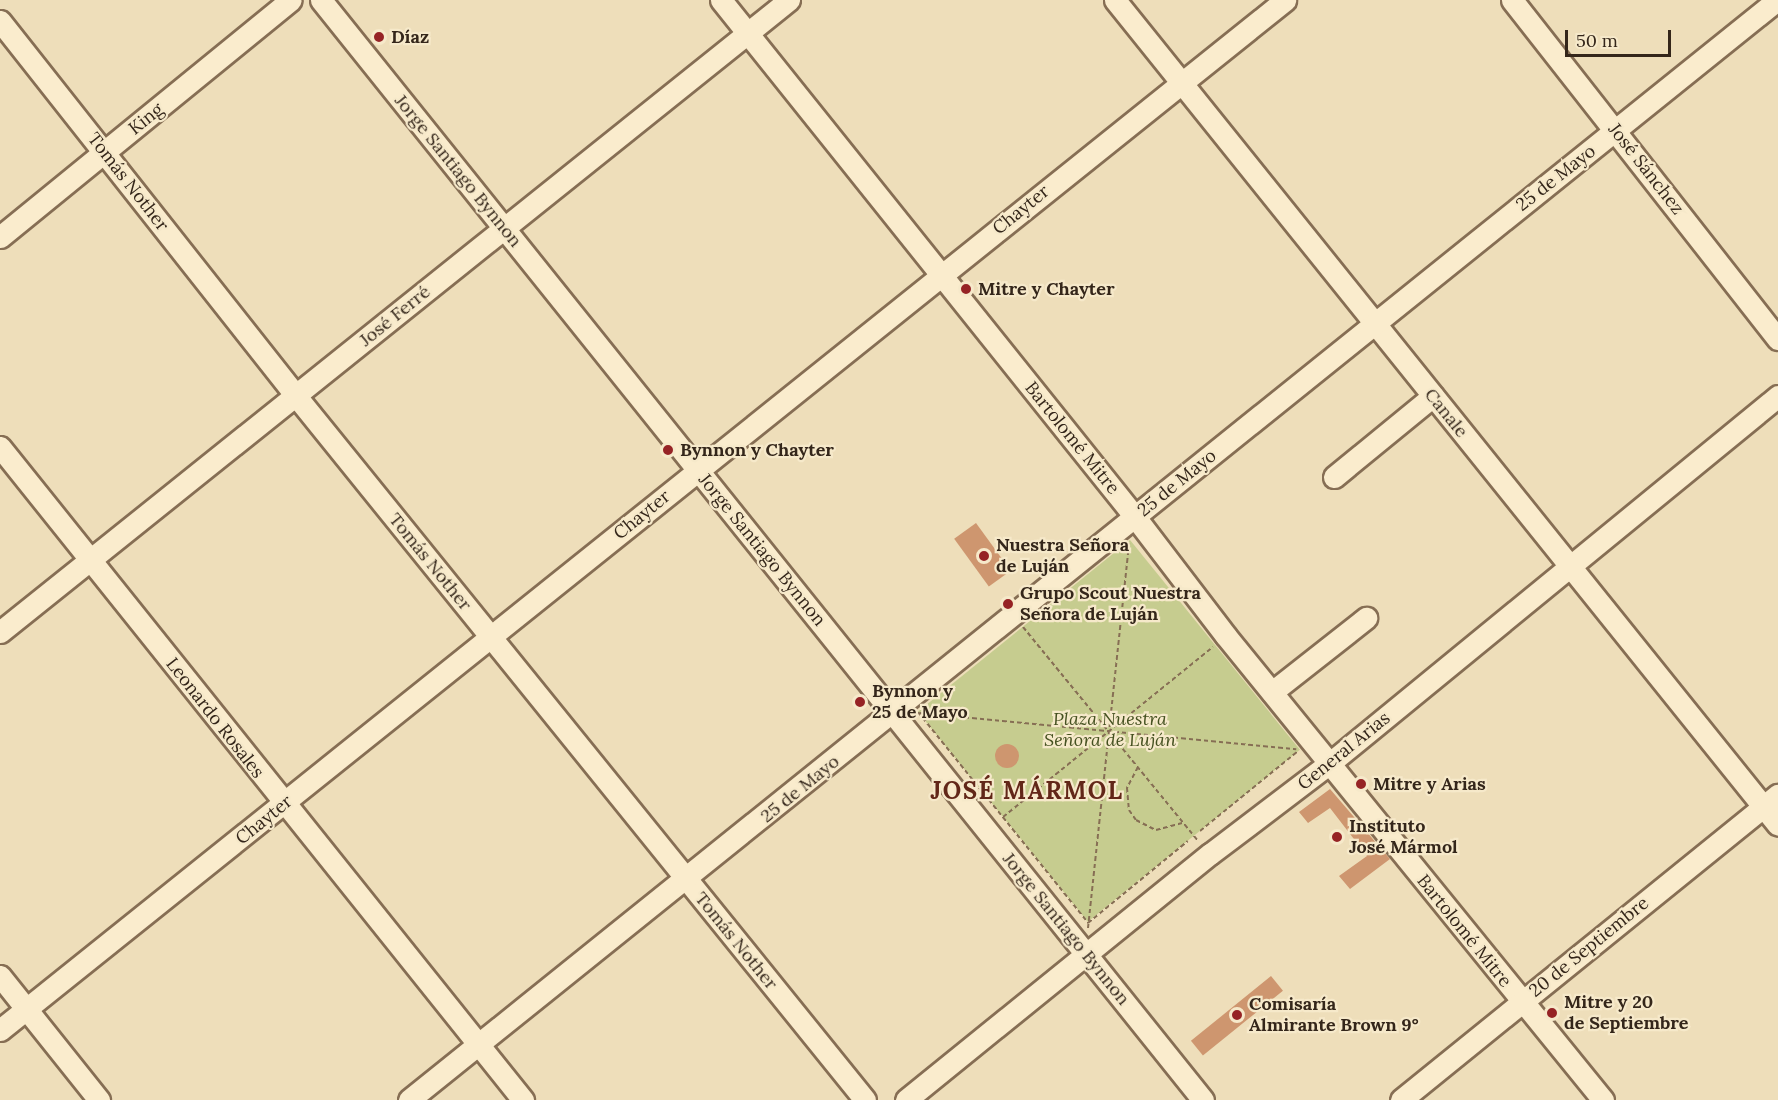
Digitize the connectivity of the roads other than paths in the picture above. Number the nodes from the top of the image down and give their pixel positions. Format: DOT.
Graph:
graph roads {
  1 [pos="291,0"];
  2 [pos="321,0"];
  3 [pos="721,0"];
  4 [pos="789,0"];
  5 [pos="1115,0"];
  6 [pos="1285,0"];
  7 [pos="1512,0"];
  8 [pos="1777,0"];
  9 [pos="0,21"];
  10 [pos="748,33"];
  11 [pos="1181,82"];
  12 [pos="1616,130"];
  13 [pos="105,153"];
  14 [pos="504,228"];
  15 [pos="0,237"];
  16 [pos="941,274"];
  17 [pos="1374,323"];
  18 [pos="1778,339"];
  19 [pos="296,396"];
  20 [pos="1433,396"];
  21 [pos="1778,396"];
  22 [pos="0,447"];
  23 [pos="698,470"];
  24 [pos="1334,477"];
  25 [pos="1135,517"];
  26 [pos="90,559"];
  27 [pos="1569,567"];
  28 [pos="1366,618"];
  29 [pos="0,632"];
  30 [pos="491,638"];
  31 [pos="1272,692"];
  32 [pos="893,714"];
  33 [pos="1330,763"];
  34 [pos="1771,801"];
  35 [pos="284,804"];
  36 [pos="1778,825"];
  37 [pos="686,880"];
  38 [pos="1086,954"];
  39 [pos="0,976"];
  40 [pos="1521,1002"];
  41 [pos="26,1009"];
  42 [pos="0,1030"];
  43 [pos="478,1045"];
  44 [pos="99,1100"];
  45 [pos="409,1100"];
  46 [pos="523,1100"];
  47 [pos="866,1100"];
  48 [pos="906,1100"];
  49 [pos="1203,1100"];
  50 [pos="1401,1100"];
  51 [pos="1603,1100"];
  1 -- 13 [label="street, King"];
  2 -- 14 [label="street, Jorge Santiago Bynnon"];
  3 -- 10 [label="street, Bartolomé Mitre"];
  4 -- 10 [label="street, José Ferré"];
  5 -- 11 [label="street, Canale"];
  6 -- 11 [label="street, Chayter"];
  7 -- 12 [label="street, José Sánchez"];
  8 -- 12 [label="street, 25 de Mayo"];
  9 -- 13 [label="street, Tomás Nother"];
  10 -- 14 [label="street, José Ferré"];
  10 -- 16 [label="street, Bartolomé Mitre"];
  11 -- 16 [label="street, Chayter"];
  11 -- 17 [label="street, Canale"];
  12 -- 17 [label="street, 25 de Mayo"];
  12 -- 18 [label="street, José Sánchez"];
  13 -- 15 [label="street, King"];
  13 -- 19 [label="street, Tomás Nother"];
  14 -- 19 [label="street, José Ferré"];
  14 -- 23 [label="street, Jorge Santiago Bynnon"];
  16 -- 23 [label="street, Chayter"];
  16 -- 25 [label="street, Bartolomé Mitre"];
  17 -- 20 [label="street, Canale"];
  17 -- 25 [label="street, 25 de Mayo"];
  19 -- 26 [label="street, José Ferré"];
  19 -- 30 [label="street, Tomás Nother"];
  20 -- 24 [label="street"];
  20 -- 27 [label="street, Canale"];
  21 -- 27 [label="street, General Arias"];
  22 -- 26 [label="street, Leonardo Rosales"];
  23 -- 30 [label="street, Chayter"];
  23 -- 32 [label="street, Jorge Santiago Bynnon"];
  25 -- 31 [label="street, Bartolomé Mitre"];
  25 -- 32 [label="street, 25 de Mayo"];
  26 -- 29 [label="street, José Ferré"];
  26 -- 35 [label="street, Leonardo Rosales"];
  27 -- 33 [label="street, General Arias"];
  27 -- 34 [label="street, Canale"];
  28 -- 31 [label="street"];
  30 -- 35 [label="street, Chayter"];
  30 -- 37 [label="street, Tomás Nother"];
  31 -- 33 [label="street, Bartolomé Mitre"];
  32 -- 37 [label="street, 25 de Mayo"];
  32 -- 38 [label="street, Jorge Santiago Bynnon"];
  33 -- 38 [label="street, General Arias"];
  33 -- 40 [label="street, Bartolomé Mitre"];
  34 -- 36 [label="street, Canale"];
  34 -- 40 [label="street, 20 de Septiembre"];
  35 -- 41 [label="street, Chayter"];
  35 -- 43 [label="street, Leonardo Rosales"];
  37 -- 43 [label="street, 25 de Mayo"];
  37 -- 47 [label="street, Tomás Nother"];
  38 -- 48 [label="street, General Arias"];
  38 -- 49 [label="street, Jorge Santiago Bynnon"];
  39 -- 41 [label="street"];
  40 -- 50 [label="street, 20 de Septiembre"];
  40 -- 51 [label="street, Bartolomé Mitre"];
  41 -- 42 [label="street, Chayter"];
  41 -- 44 [label="street"];
  43 -- 45 [label="street, 25 de Mayo"];
  43 -- 46 [label="street, Leonardo Rosales"];
}
